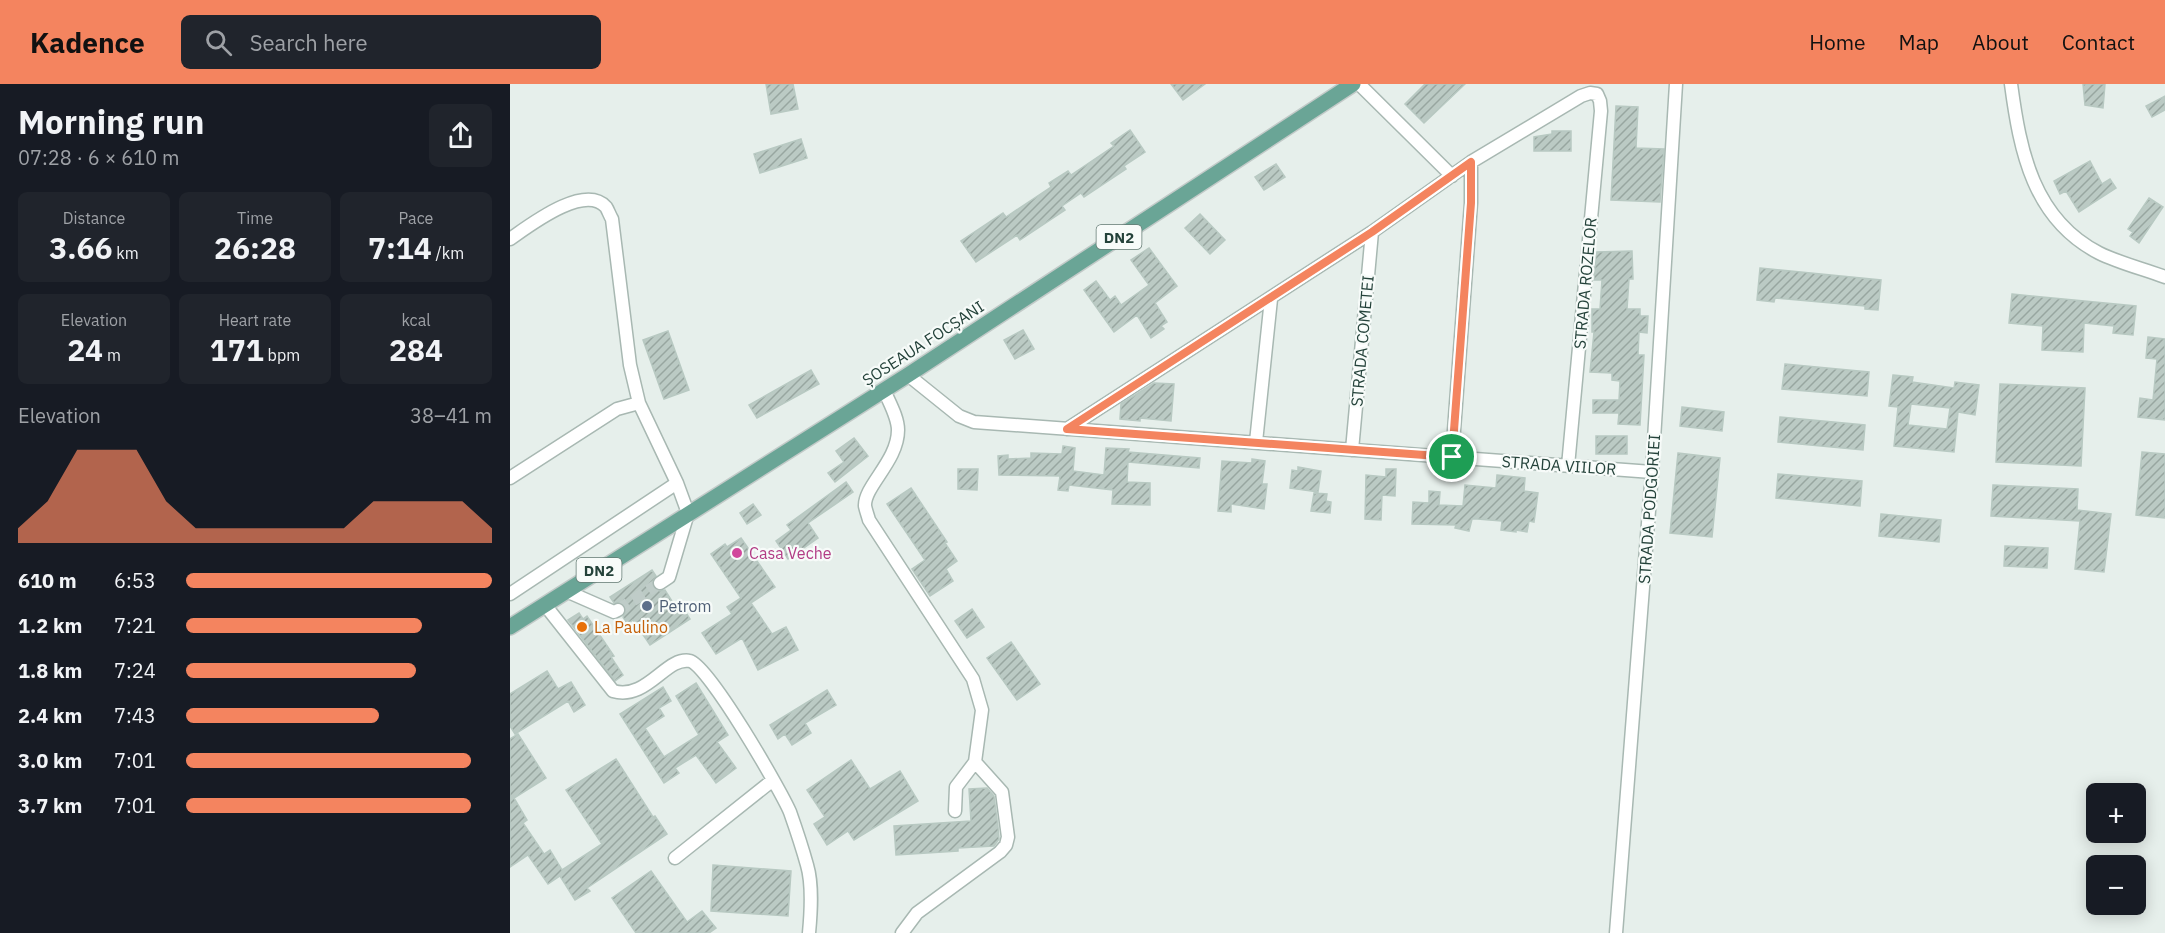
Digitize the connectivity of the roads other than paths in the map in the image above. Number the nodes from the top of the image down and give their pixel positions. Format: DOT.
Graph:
graph roads {
  1 [pos="1353,84"];
  2 [pos="1359,84"];
  3 [pos="1676,84"];
  4 [pos="2011,84"];
  5 [pos="1471,162"];
  6 [pos="1452,176"];
  7 [pos="1372,232"];
  8 [pos="510,239"];
  9 [pos="2165,277"];
  10 [pos="1271,299"];
  11 [pos="908,375"];
  12 [pos="884,390"];
  13 [pos="639,403"];
  14 [pos="1067,429"];
  15 [pos="1256,442"];
  16 [pos="1352,450"];
  17 [pos="1452,457"];
  18 [pos="1568,466"];
  19 [pos="1652,472"];
  20 [pos="510,478"];
  21 [pos="677,483"];
  22 [pos="688,513"];
  23 [pos="660,583"];
  24 [pos="566,591"];
  25 [pos="510,594"];
  26 [pos="545,605"];
  27 [pos="618,610"];
  28 [pos="510,627"];
  29 [pos="975,762"];
  30 [pos="773,780"];
  31 [pos="955,812"];
  32 [pos="675,858"];
  33 [pos="809,933"];
  34 [pos="902,933"];
  35 [pos="1616,933"];
  1 -- 11 [label="main road, ȘOSEAUA FOCȘANI / DN2"];
  2 -- 6 [label="street"];
  3 -- 19 [label="street, STRADA PODGORIEI"];
  4 -- 9 [label="street"];
  5 -- 6 [label="street"];
  5 -- 17 [label="street"];
  5 -- 18 [label="street, STRADA ROZELOR"];
  6 -- 7 [label="street"];
  7 -- 10 [label="street"];
  7 -- 16 [label="street, STRADA COMETEI"];
  8 -- 13 [label="street"];
  10 -- 14 [label="street"];
  10 -- 15 [label="street"];
  11 -- 12 [label="main road, ȘOSEAUA FOCȘANI / DN2"];
  11 -- 14 [label="street, STRADA VIILOR"];
  12 -- 22 [label="main road, ȘOSEAUA FOCȘANI / DN2"];
  12 -- 29 [label="street"];
  13 -- 20 [label="street"];
  13 -- 21 [label="street"];
  14 -- 15 [label="street, STRADA VIILOR"];
  15 -- 16 [label="street, STRADA VIILOR"];
  16 -- 17 [label="street, STRADA VIILOR"];
  17 -- 18 [label="street, STRADA VIILOR"];
  18 -- 19 [label="street, STRADA VIILOR"];
  19 -- 35 [label="street, STRADA PODGORIEI"];
  21 -- 22 [label="street"];
  21 -- 25 [label="street"];
  22 -- 23 [label="street"];
  22 -- 24 [label="main road, ȘOSEAUA FOCȘANI / DN2"];
  24 -- 26 [label="main road, ȘOSEAUA FOCȘANI / DN2"];
  24 -- 27 [label="street"];
  26 -- 28 [label="main road, ȘOSEAUA FOCȘANI / DN2"];
  26 -- 30 [label="street"];
  29 -- 31 [label="street"];
  29 -- 34 [label="street"];
  30 -- 32 [label="street"];
  30 -- 33 [label="street"];
}
